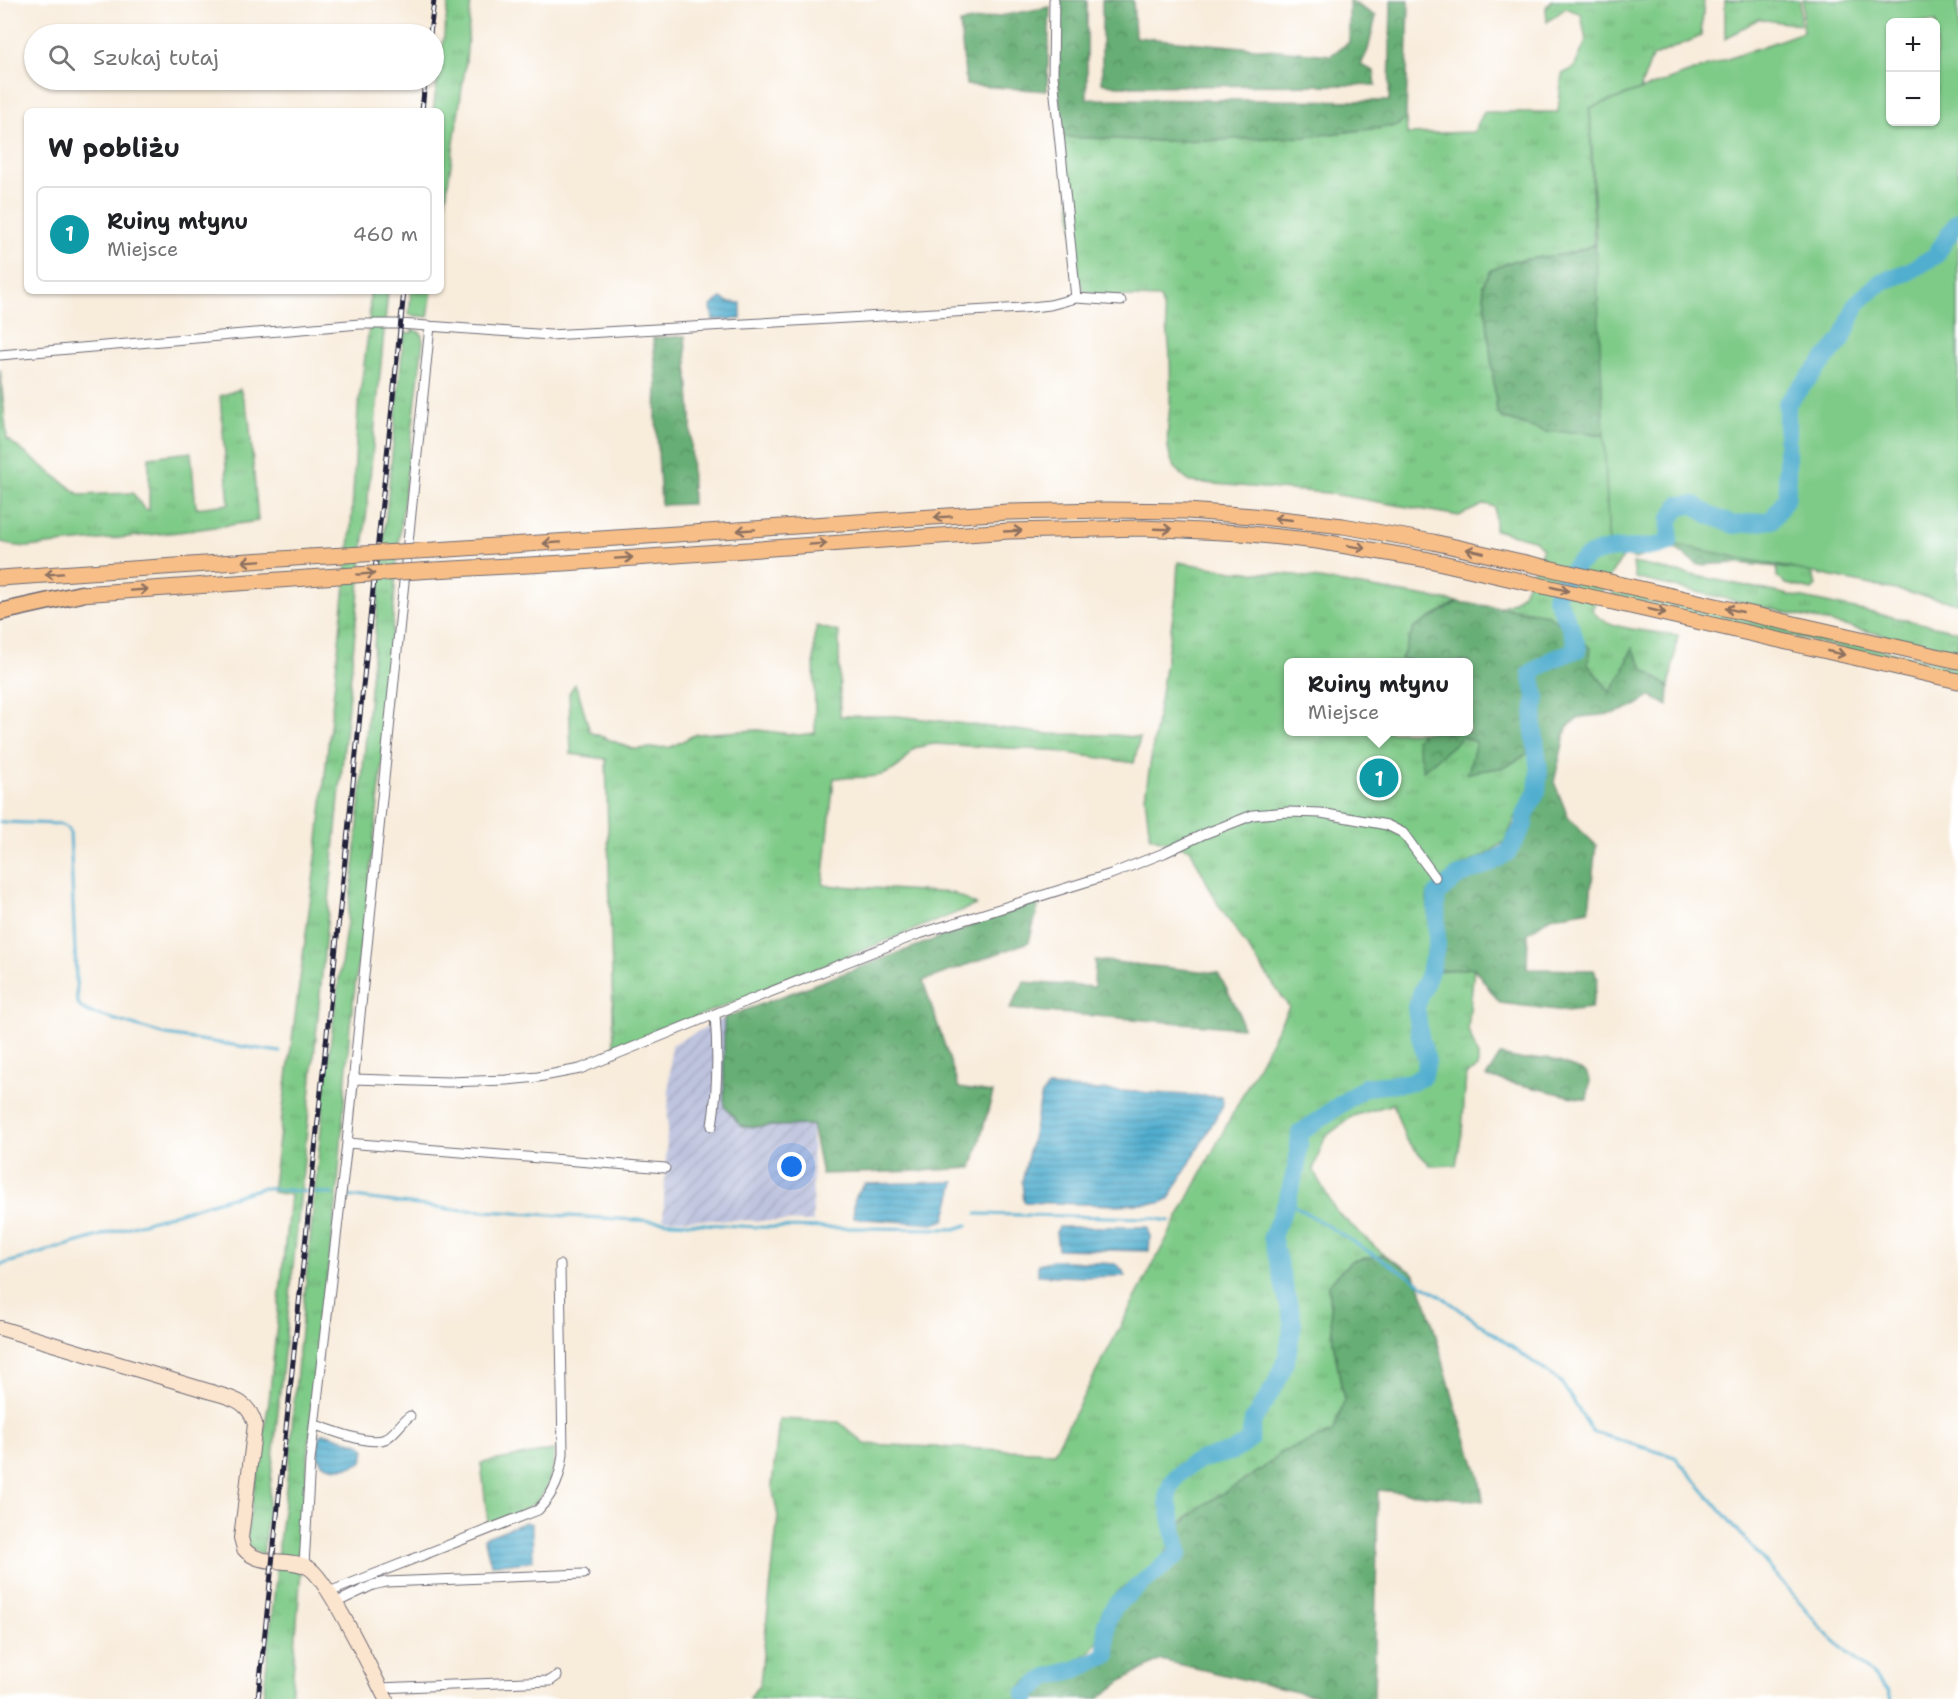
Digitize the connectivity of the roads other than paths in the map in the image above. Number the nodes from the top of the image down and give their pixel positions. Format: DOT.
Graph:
graph roads {
  1 [pos="1054,0"];
  2 [pos="1076,298"];
  3 [pos="1121,301"];
  4 [pos="430,326"];
  5 [pos="0,355"];
  6 [pos="0,578"];
  7 [pos="81,594"];
  8 [pos="0,599"];
  9 [pos="0,612"];
  10 [pos="1958,662"];
  11 [pos="1958,681"];
  12 [pos="1435,877"];
  13 [pos="715,1014"];
  14 [pos="353,1079"];
  15 [pos="712,1126"];
  16 [pos="347,1143"];
  17 [pos="665,1168"];
  18 [pos="560,1264"];
  19 [pos="0,1328"];
  20 [pos="410,1416"];
  21 [pos="315,1425"];
  22 [pos="304,1565"];
  23 [pos="584,1574"];
  24 [pos="332,1598"];
  25 [pos="556,1676"];
  26 [pos="383,1693"];
  1 -- 2 [label="street"];
  2 -- 3 [label="street"];
  2 -- 4 [label="street"];
  4 -- 5 [label="street"];
  4 -- 14 [label="street"];
  10 -- 6 [label="main road, one-way, bridge"];
  7 -- 8 [label="highway"];
  7 -- 9 [label="highway"];
  7 -- 11 [label="main road, one-way, bridge"];
  12 -- 13 [label="street"];
  13 -- 14 [label="street"];
  13 -- 15 [label="street"];
  14 -- 16 [label="street"];
  16 -- 17 [label="street"];
  16 -- 21 [label="street"];
  18 -- 24 [label="street"];
  19 -- 22 [label="street"];
  20 -- 21 [label="street"];
  21 -- 22 [label="street"];
  22 -- 24 [label="street"];
  23 -- 24 [label="street"];
  24 -- 26 [label="street"];
  25 -- 26 [label="street"];
}
